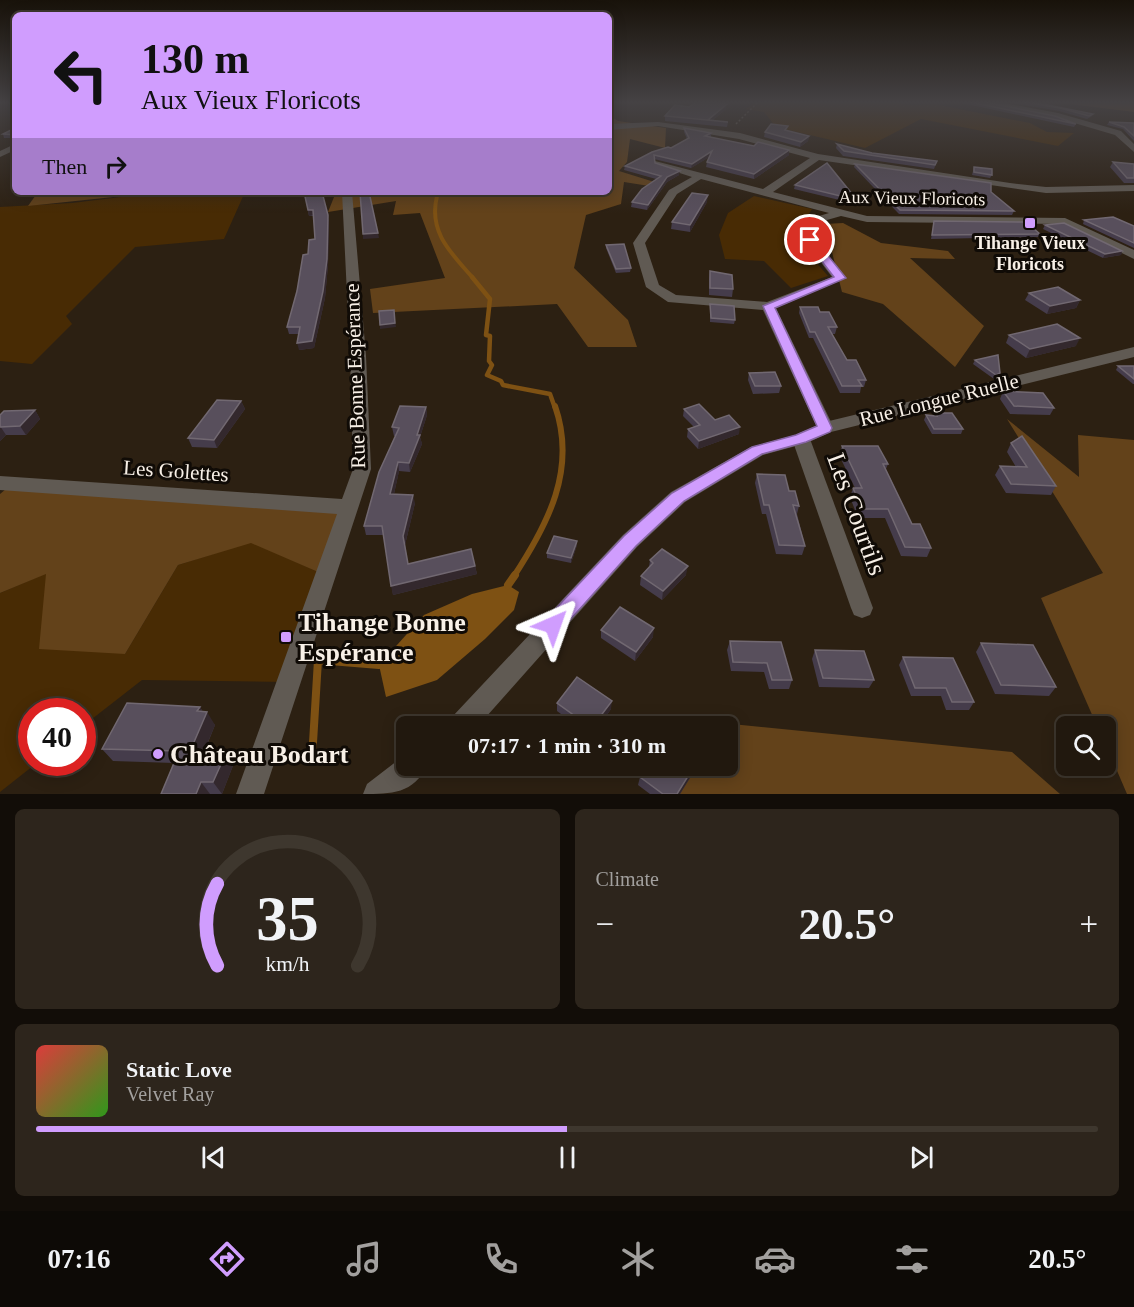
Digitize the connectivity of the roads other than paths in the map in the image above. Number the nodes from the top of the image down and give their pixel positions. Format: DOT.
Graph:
graph roads {
  1 [pos="747,139"];
  2 [pos="817,157"];
  3 [pos="658,163"];
  4 [pos="700,176"];
  5 [pos="1134,188"];
  6 [pos="765,192"];
  7 [pos="346,195"];
  8 [pos="838,213"];
  9 [pos="1134,255"];
  10 [pos="768,306"];
  11 [pos="1134,352"];
  12 [pos="825,428"];
  13 [pos="801,439"];
  14 [pos="4,487"];
  15 [pos="348,507"];
  16 [pos="862,608"];
  17 [pos="470,716"];
  18 [pos="399,776"];
  19 [pos="250,794"];
  20 [pos="377,794"];
  1 -- 2 [label="street"];
  2 -- 5 [label="street"];
  2 -- 6 [label="street"];
  3 -- 4 [label="street"];
  4 -- 6 [label="street"];
  4 -- 10 [label="street"];
  6 -- 8 [label="street"];
  7 -- 15 [label="street, Rue Bonne Espérance"];
  8 -- 9 [label="street, Aux Vieux Floricots"];
  8 -- 10 [label="street, Aux Vieux Floricots"];
  10 -- 12 [label="street"];
  11 -- 12 [label="street, Rue Longue Ruelle"];
  12 -- 13 [label="street, Rue Longue Ruelle"];
  13 -- 16 [label="street, Les Courtils"];
  13 -- 17 [label="street, Rue Longue Ruelle"];
  14 -- 15 [label="street, Les Golettes"];
  15 -- 19 [label="street, Rue Bonne Espérance"];
  18 -- 20 [label="street"];
}
